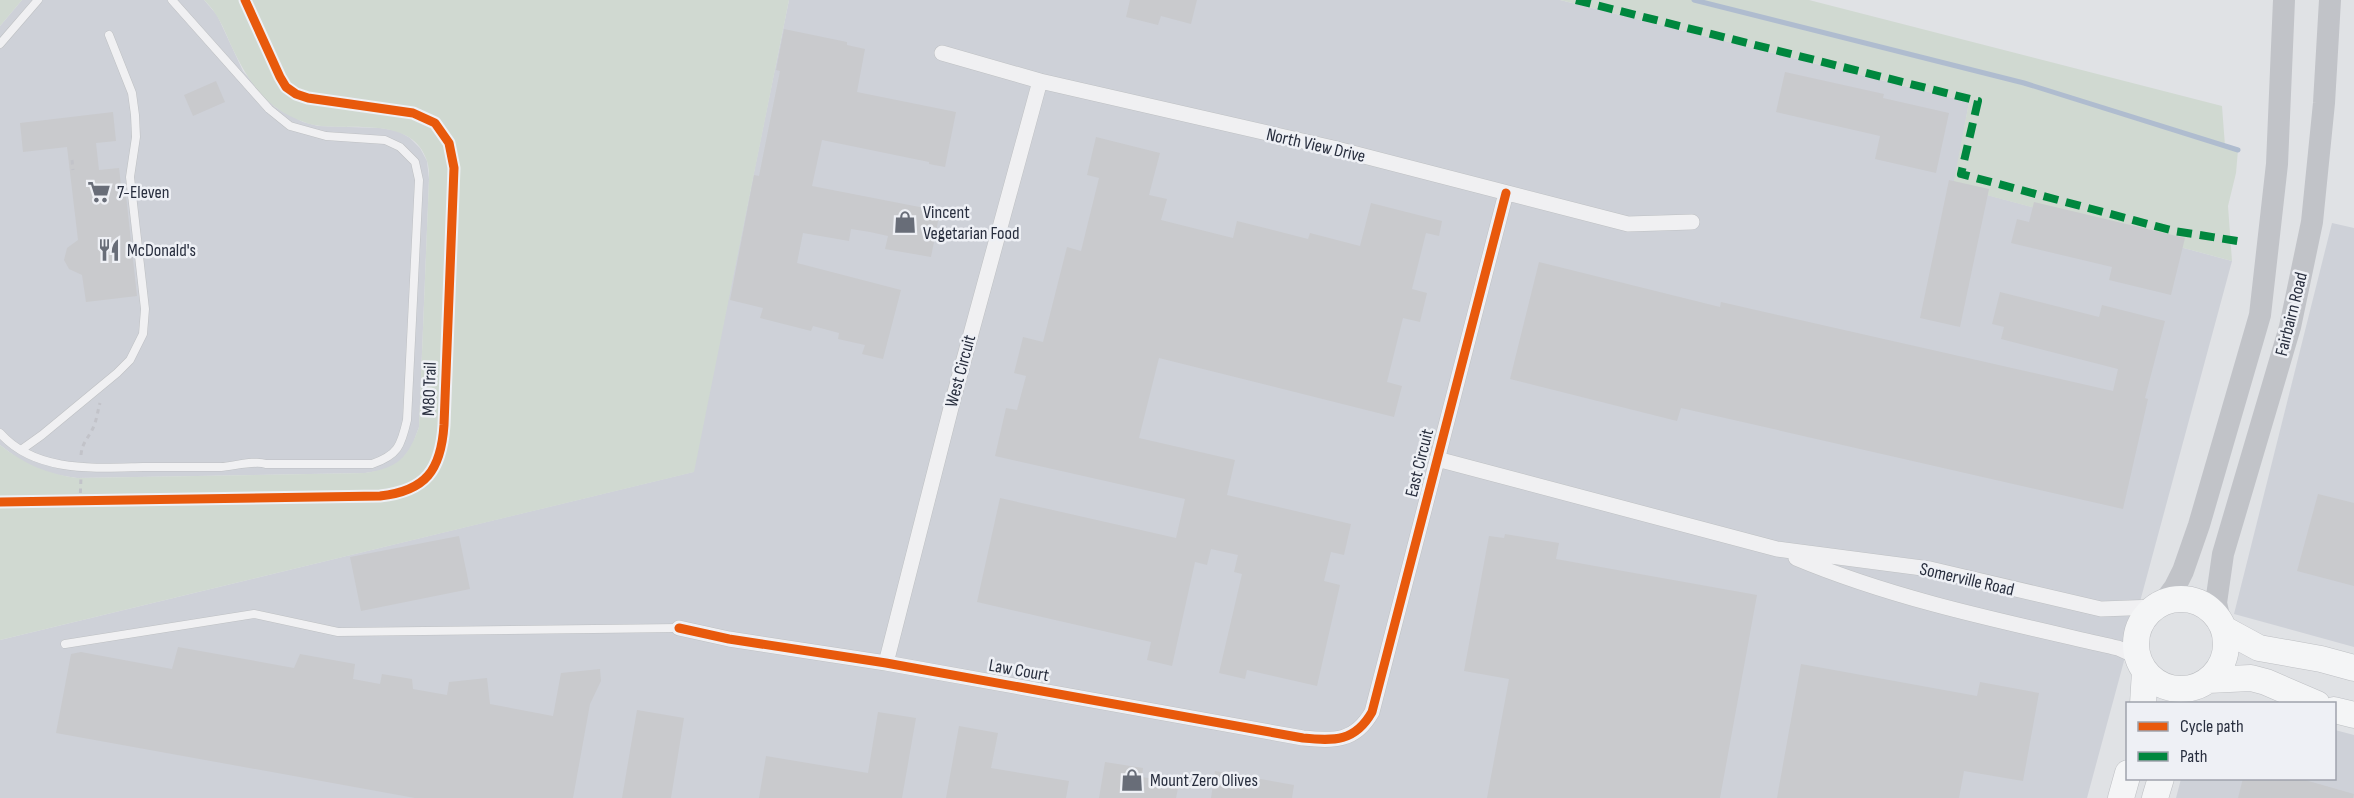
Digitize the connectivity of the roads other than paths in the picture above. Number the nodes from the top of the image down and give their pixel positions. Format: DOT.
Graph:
graph roads {
  1 [pos="38,0"];
  2 [pos="171,0"];
  3 [pos="2284,0"];
  4 [pos="2330,0"];
  5 [pos="110,35"];
  6 [pos="0,44"];
  7 [pos="942,53"];
  8 [pos="1040,81"];
  9 [pos="1506,193"];
  10 [pos="1692,222"];
  11 [pos="0,433"];
  12 [pos="21,450"];
  13 [pos="1437,459"];
  14 [pos="1777,549"];
  15 [pos="2160,605"];
  16 [pos="2222,625"];
  17 [pos="680,628"];
  18 [pos="65,644"];
  19 [pos="886,663"];
  20 [pos="2143,666"];
  21 [pos="2354,668"];
  22 [pos="2197,690"];
  23 [pos="2143,702"];
  24 [pos="2312,702"];
  25 [pos="2336,710"];
  26 [pos="2354,715"];
  27 [pos="1352,735"];
  28 [pos="2126,777"];
  29 [pos="2160,780"];
  30 [pos="2121,798"];
  31 [pos="2155,798"];
  1 -- 6 [label="lane"];
  2 -- 12 [label="lane"];
  3 -- 15 [label="street, Fairbairn Road"];
  4 -- 16 [label="street, Fairbairn Road"];
  5 -- 12 [label="lane"];
  7 -- 8 [label="street, North View Drive"];
  8 -- 9 [label="street, North View Drive"];
  8 -- 19 [label="street, West Circuit"];
  9 -- 10 [label="street, North View Drive"];
  9 -- 13 [label="street, East Circuit"];
  11 -- 12 [label="lane"];
  13 -- 14 [label="street, Somerville Road"];
  13 -- 27 [label="street, East Circuit"];
  14 -- 15 [label="street, Somerville Road"];
  14 -- 20 [label="street, Somerville Road"];
  15 -- 16 [label="main road"];
  15 -- 20 [label="main road"];
  16 -- 21 [label="main road"];
  16 -- 22 [label="main road"];
  17 -- 18 [label="lane"];
  17 -- 19 [label="street, Law Court"];
  19 -- 27 [label="street, Law Court"];
  20 -- 22 [label="main road"];
  20 -- 23 [label="main road"];
  22 -- 24 [label="main road"];
  25 -- 26 [label="main road"];
  28 -- 30 [label="main road"];
  29 -- 31 [label="main road"];
}
